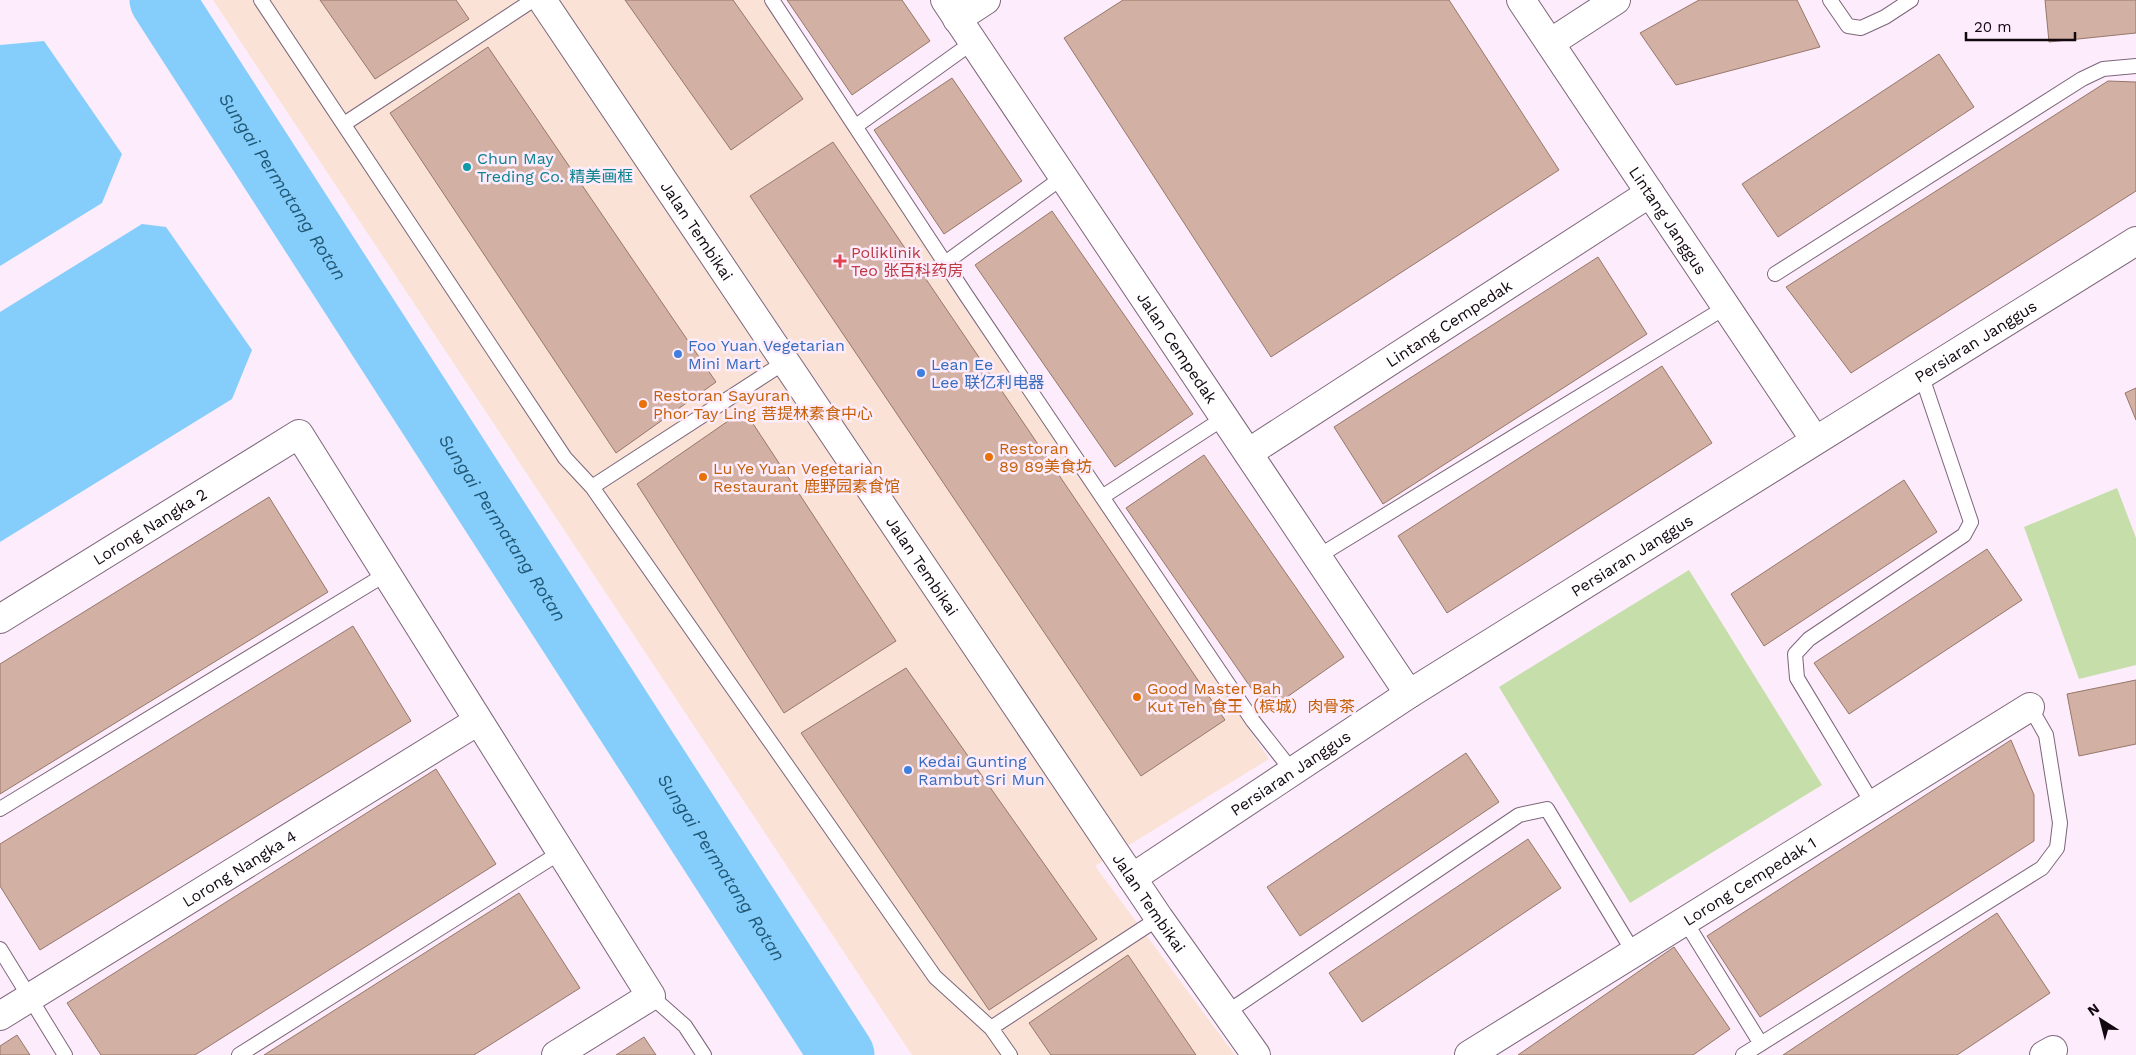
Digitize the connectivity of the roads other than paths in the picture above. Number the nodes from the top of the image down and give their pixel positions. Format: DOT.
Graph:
graph roads {
  1 [pos="261,0"];
  2 [pos="533,0"];
  3 [pos="542,0"];
  4 [pos="772,0"];
  5 [pos="986,0"];
  6 [pos="1521,0"];
  7 [pos="1616,0"];
  8 [pos="1830,0"];
  9 [pos="1910,0"];
  10 [pos="951,9"];
  11 [pos="973,42"];
  12 [pos="1550,43"];
  13 [pos="2136,66"];
  14 [pos="344,124"];
  15 [pos="856,126"];
  16 [pos="1062,177"];
  17 [pos="1650,194"];
  18 [pos="2136,241"];
  19 [pos="945,263"];
  20 [pos="1775,274"];
  21 [pos="1726,306"];
  22 [pos="785,362"];
  23 [pos="1921,374"];
  24 [pos="1224,418"];
  25 [pos="1815,440"];
  26 [pos="1248,453"];
  27 [pos="592,487"];
  28 [pos="1102,496"];
  29 [pos="1317,557"];
  30 [pos="386,574"];
  31 [pos="0,619"];
  32 [pos="1409,694"];
  33 [pos="2030,707"];
  34 [pos="478,721"];
  35 [pos="1293,772"];
  36 [pos="1873,804"];
  37 [pos="0,809"];
  38 [pos="561,852"];
  39 [pos="1132,878"];
  40 [pos="1159,918"];
  41 [pos="1685,921"];
  42 [pos="0,949"];
  43 [pos="1634,952"];
  44 [pos="650,996"];
  45 [pos="30,997"];
  46 [pos="1226,1012"];
  47 [pos="0,1016"];
  48 [pos="991,1028"];
  49 [pos="1761,1044"];
  50 [pos="65,1055"];
  51 [pos="239,1055"];
  52 [pos="556,1055"];
  53 [pos="704,1055"];
  54 [pos="1010,1055"];
  55 [pos="1256,1055"];
  56 [pos="1469,1055"];
  57 [pos="1743,1055"];
  1 -- 14 [label="lane"];
  2 -- 14 [label="lane"];
  3 -- 22 [label="street, Jalan Tembikai"];
  4 -- 15 [label="lane"];
  5 -- 10 [label="street"];
  6 -- 12 [label="street, Lintang Janggus"];
  7 -- 12 [label="street"];
  8 -- 9 [label="lane"];
  10 -- 11 [label="street, Jalan Cempedak"];
  11 -- 15 [label="lane"];
  11 -- 16 [label="street, Jalan Cempedak"];
  12 -- 17 [label="street, Lintang Janggus"];
  13 -- 20 [label="lane"];
  14 -- 27 [label="lane"];
  15 -- 19 [label="lane"];
  16 -- 19 [label="lane"];
  16 -- 24 [label="street, Jalan Cempedak"];
  17 -- 21 [label="street, Lintang Janggus"];
  17 -- 26 [label="street, Lintang Cempedak"];
  18 -- 23 [label="street, Persiaran Janggus"];
  19 -- 28 [label="lane"];
  21 -- 25 [label="street, Lintang Janggus"];
  21 -- 29 [label="lane"];
  22 -- 27 [label="lane"];
  22 -- 39 [label="street, Jalan Tembikai"];
  23 -- 25 [label="street, Persiaran Janggus"];
  23 -- 36 [label="lane"];
  24 -- 26 [label="street, Jalan Cempedak"];
  24 -- 28 [label="lane"];
  25 -- 32 [label="street, Persiaran Janggus"];
  26 -- 29 [label="street, Jalan Cempedak"];
  27 -- 48 [label="lane"];
  28 -- 35 [label="lane"];
  29 -- 32 [label="street, Jalan Cempedak"];
  30 -- 31 [label="street, Lorong Nangka 2"];
  30 -- 34 [label="street"];
  30 -- 37 [label="lane"];
  32 -- 35 [label="street, Persiaran Janggus"];
  33 -- 36 [label="street, Lorong Cempedak 1"];
  33 -- 49 [label="lane"];
  34 -- 38 [label="street"];
  34 -- 45 [label="street, Lorong Nangka 4"];
  35 -- 39 [label="street, Persiaran Janggus"];
  36 -- 41 [label="street, Lorong Cempedak 1"];
  38 -- 44 [label="street"];
  38 -- 51 [label="lane"];
  39 -- 40 [label="street, Jalan Tembikai"];
  40 -- 46 [label="street, Jalan Tembikai"];
  40 -- 48 [label="lane"];
  41 -- 43 [label="street, Lorong Cempedak 1"];
  41 -- 49 [label="lane"];
  42 -- 45 [label="lane"];
  43 -- 46 [label="lane"];
  43 -- 56 [label="street, Lorong Cempedak 1"];
  44 -- 52 [label="street"];
  44 -- 53 [label="lane"];
  45 -- 47 [label="street, Lorong Nangka 4"];
  45 -- 50 [label="lane"];
  46 -- 55 [label="street, Jalan Tembikai"];
  48 -- 54 [label="lane"];
  49 -- 57 [label="lane"];
}
